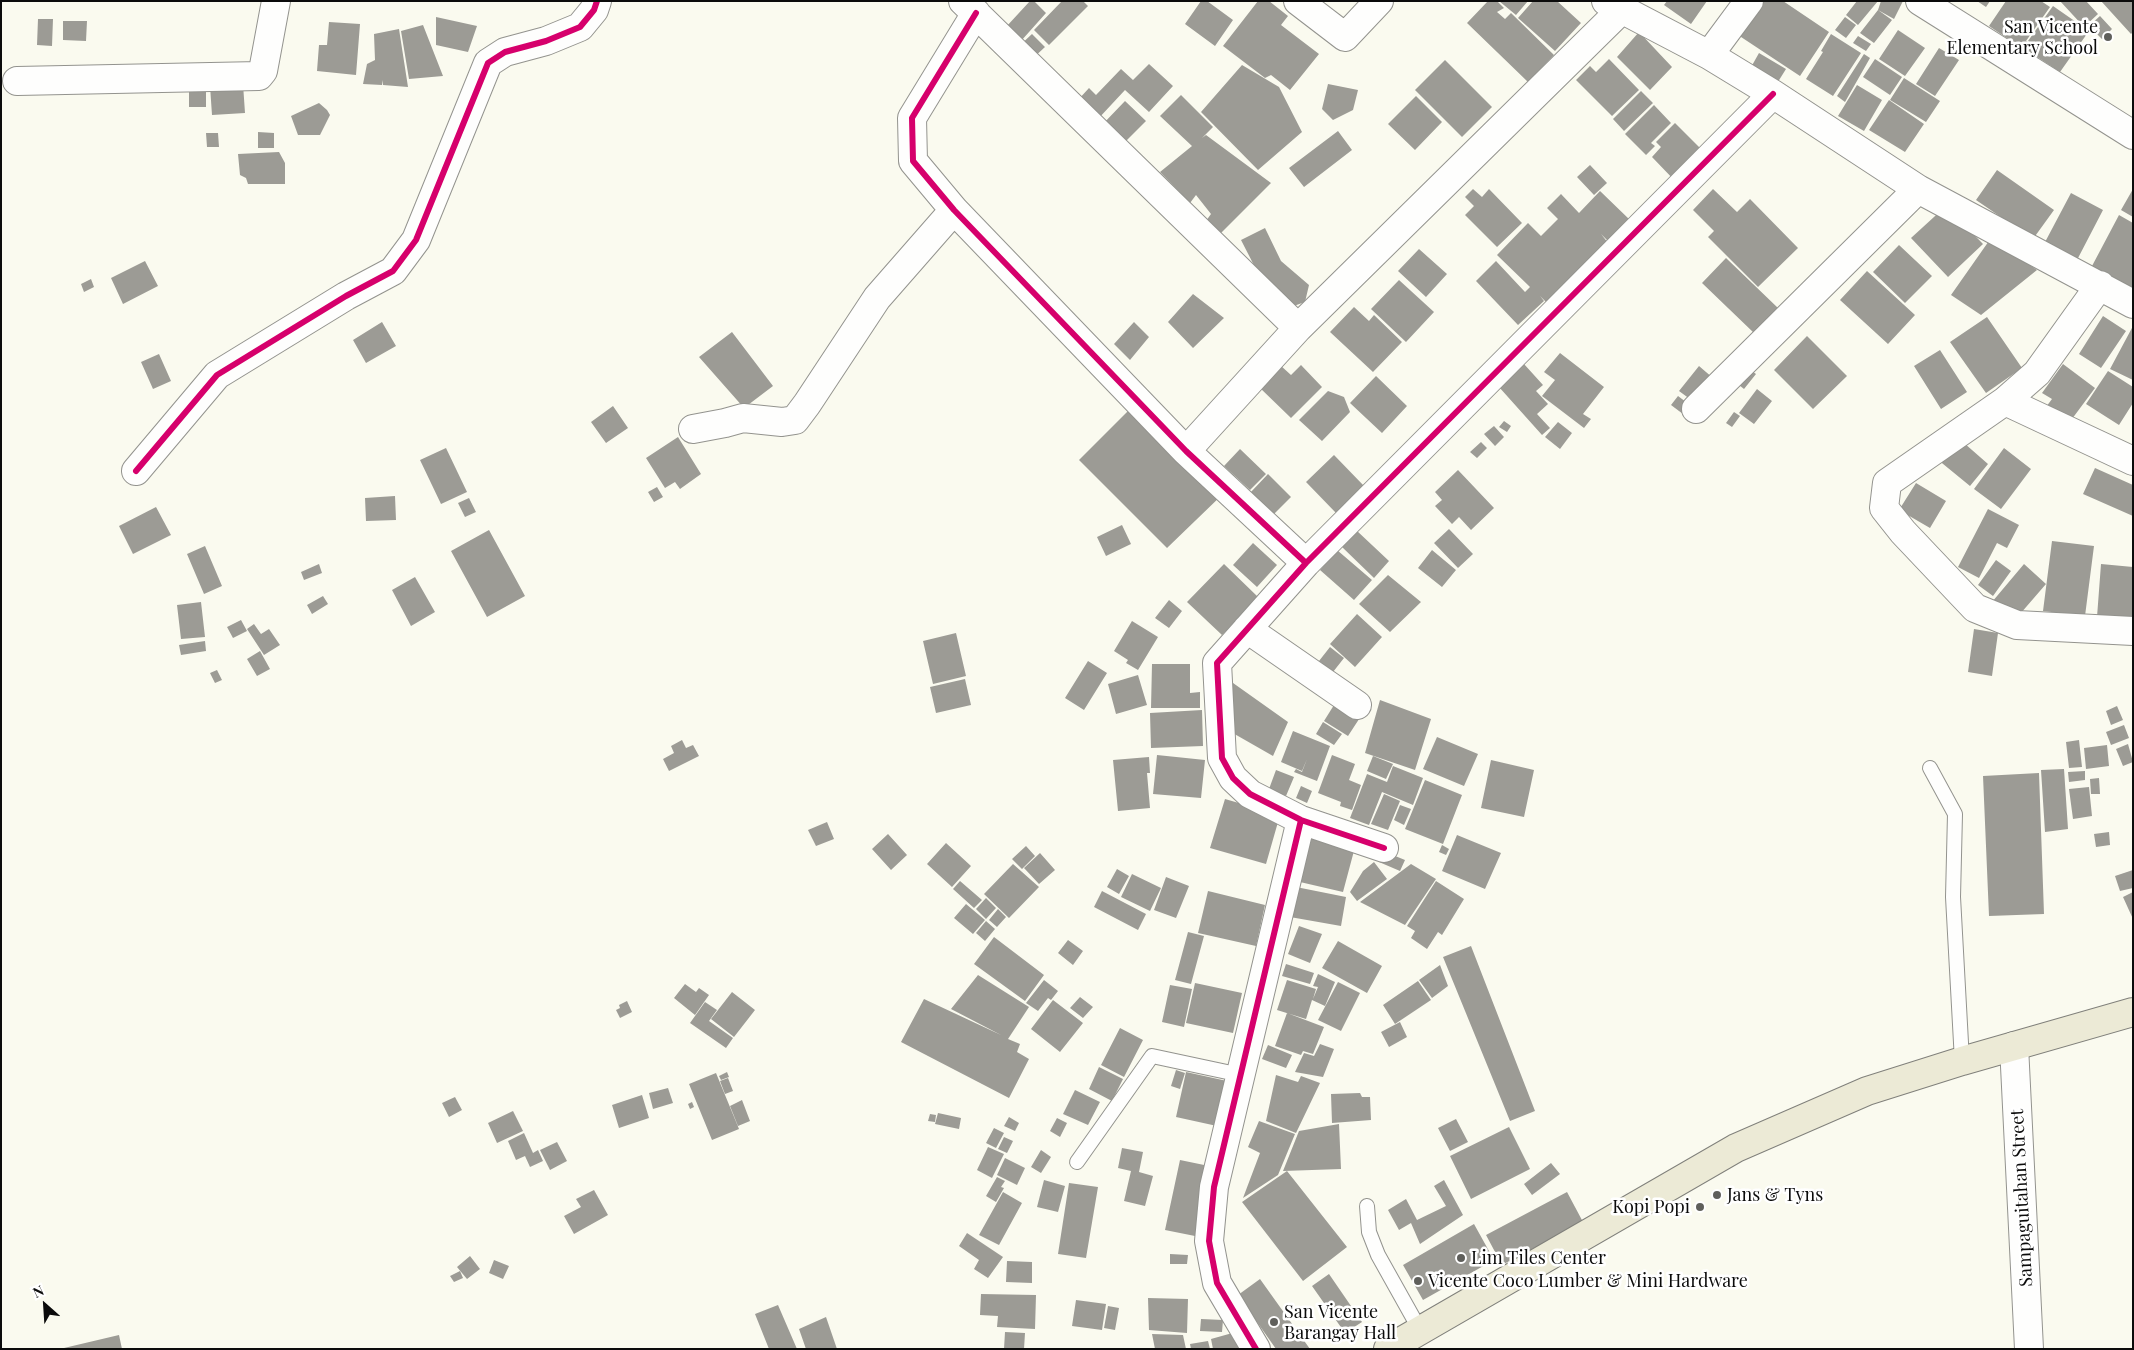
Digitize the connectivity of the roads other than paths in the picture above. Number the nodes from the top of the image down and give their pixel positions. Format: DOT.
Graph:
graph roads {
  1 [pos="276,1"];
  2 [pos="597,1"];
  3 [pos="1298,1"];
  4 [pos="1379,1"];
  5 [pos="1749,1"];
  6 [pos="1920,1"];
  7 [pos="1613,6"];
  8 [pos="969,7"];
  9 [pos="1709,55"];
  10 [pos="17,80"];
  11 [pos="1773,94"];
  12 [pos="2133,135"];
  13 [pos="1918,188"];
  14 [pos="954,210"];
  15 [pos="2100,285"];
  16 [pos="2133,304"];
  17 [pos="1298,328"];
  18 [pos="2005,401"];
  19 [pos="1696,409"];
  20 [pos="693,429"];
  21 [pos="1186,451"];
  22 [pos="2133,461"];
  23 [pos="136,471"];
  24 [pos="1306,562"];
  25 [pos="1247,629"];
  26 [pos="2133,631"];
  27 [pos="1357,704"];
  28 [pos="1930,768"];
  29 [pos="1301,820"];
  30 [pos="1384,848"];
  31 [pos="2133,1012"];
  32 [pos="2014,1046"];
  33 [pos="1962,1061"];
  34 [pos="1241,1075"];
  35 [pos="1076,1162"];
  36 [pos="1367,1206"];
  37 [pos="1420,1330"];
  38 [pos="1256,1349"];
  39 [pos="1388,1349"];
  40 [pos="2029,1349"];
  1 -- 10 [label="street"];
  2 -- 23 [label="street"];
  3 -- 4 [label="street"];
  5 -- 9 [label="street"];
  6 -- 12 [label="street"];
  7 -- 9 [label="street"];
  7 -- 17 [label="street"];
  8 -- 14 [label="street"];
  8 -- 17 [label="street"];
  9 -- 11 [label="street"];
  11 -- 13 [label="street"];
  11 -- 24 [label="street"];
  13 -- 15 [label="street"];
  13 -- 19 [label="street"];
  14 -- 20 [label="street"];
  14 -- 21 [label="street"];
  15 -- 16 [label="street"];
  15 -- 18 [label="street"];
  17 -- 21 [label="street"];
  18 -- 22 [label="street"];
  18 -- 26 [label="street"];
  21 -- 24 [label="street"];
  24 -- 25 [label="street"];
  25 -- 27 [label="street"];
  25 -- 29 [label="street"];
  28 -- 33 [label="lane"];
  29 -- 30 [label="street"];
  29 -- 34 [label="street"];
  31 -- 32 [label="main road"];
  32 -- 33 [label="main road"];
  32 -- 40 [label="street, Sampaguitahan Street"];
  33 -- 37 [label="main road"];
  34 -- 35 [label="lane"];
  34 -- 38 [label="street"];
  36 -- 37 [label="lane"];
  37 -- 39 [label="main road"];
}
